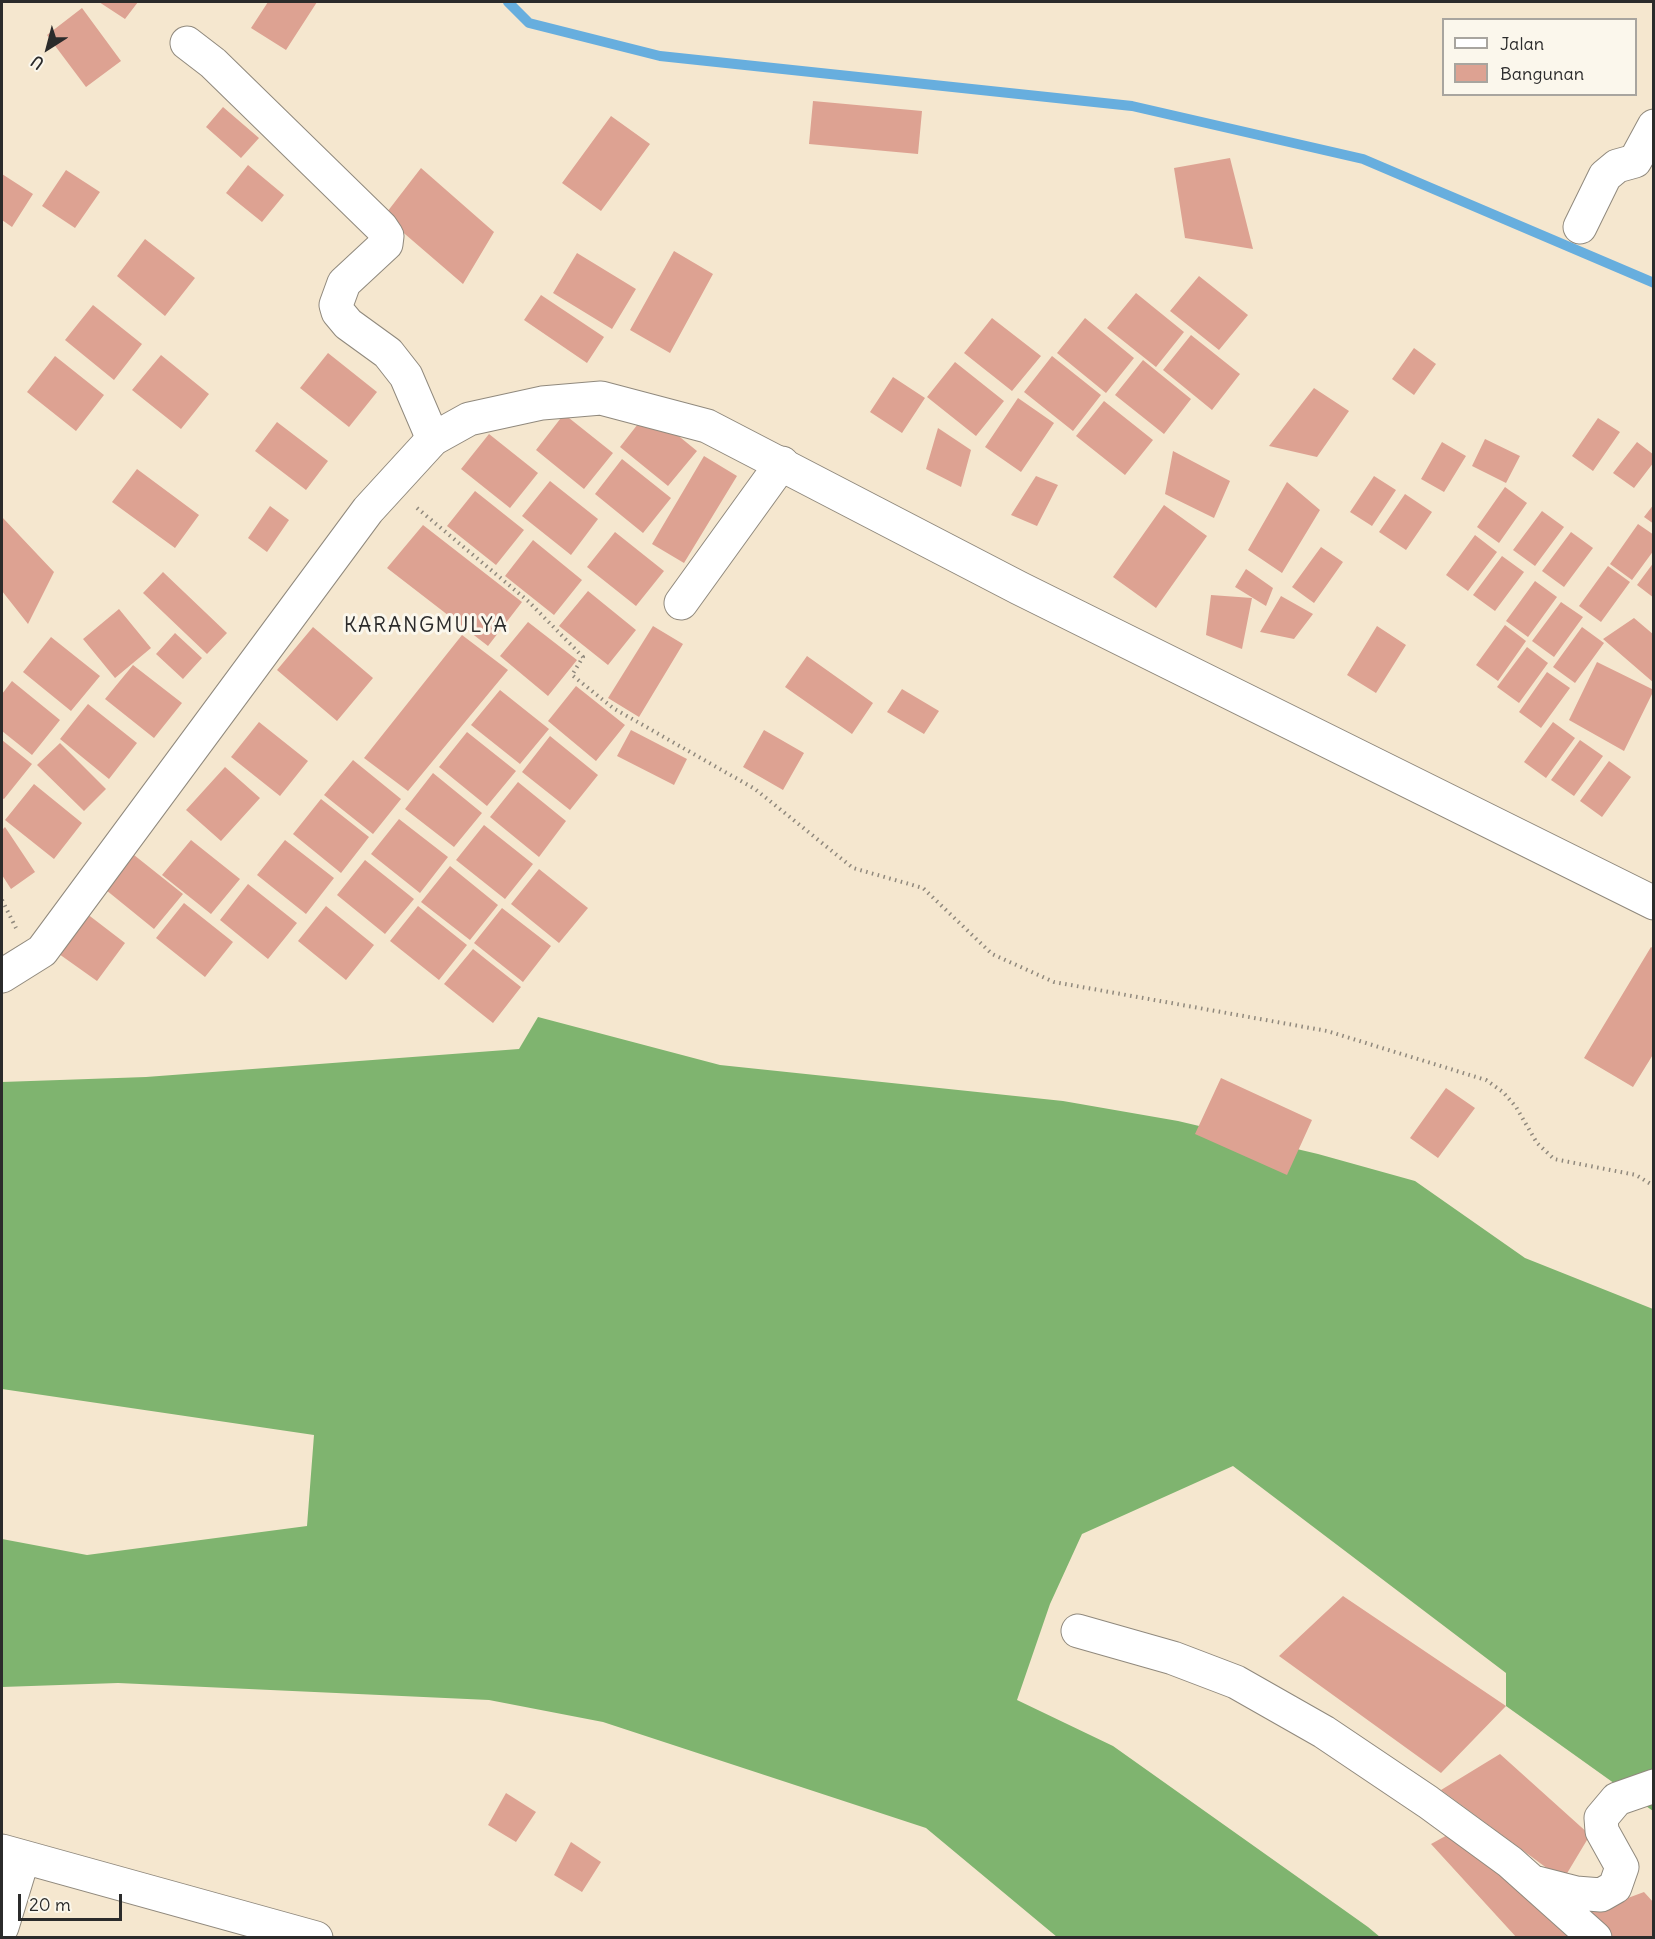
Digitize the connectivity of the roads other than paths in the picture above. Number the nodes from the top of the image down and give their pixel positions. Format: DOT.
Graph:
graph roads {
  1 [pos="187,43"];
  2 [pos="1653,126"];
  3 [pos="1580,227"];
  4 [pos="433,439"];
  5 [pos="782,463"];
  6 [pos="681,603"];
  7 [pos="1653,903"];
  8 [pos="2,975"];
  9 [pos="1078,1630"];
  10 [pos="1653,1786"];
  11 [pos="12,1854"];
  12 [pos="1536,1882"];
  13 [pos="2,1927"];
  14 [pos="316,1938"];
  15 [pos="1595,1938"];
  1 -- 4 [label="street"];
  2 -- 3 [label="street"];
  4 -- 5 [label="street"];
  4 -- 8 [label="street"];
  5 -- 6 [label="street"];
  5 -- 7 [label="street"];
  9 -- 12 [label="street"];
  10 -- 12 [label="street"];
  11 -- 13 [label="street"];
  11 -- 14 [label="street"];
  12 -- 15 [label="street"];
}
